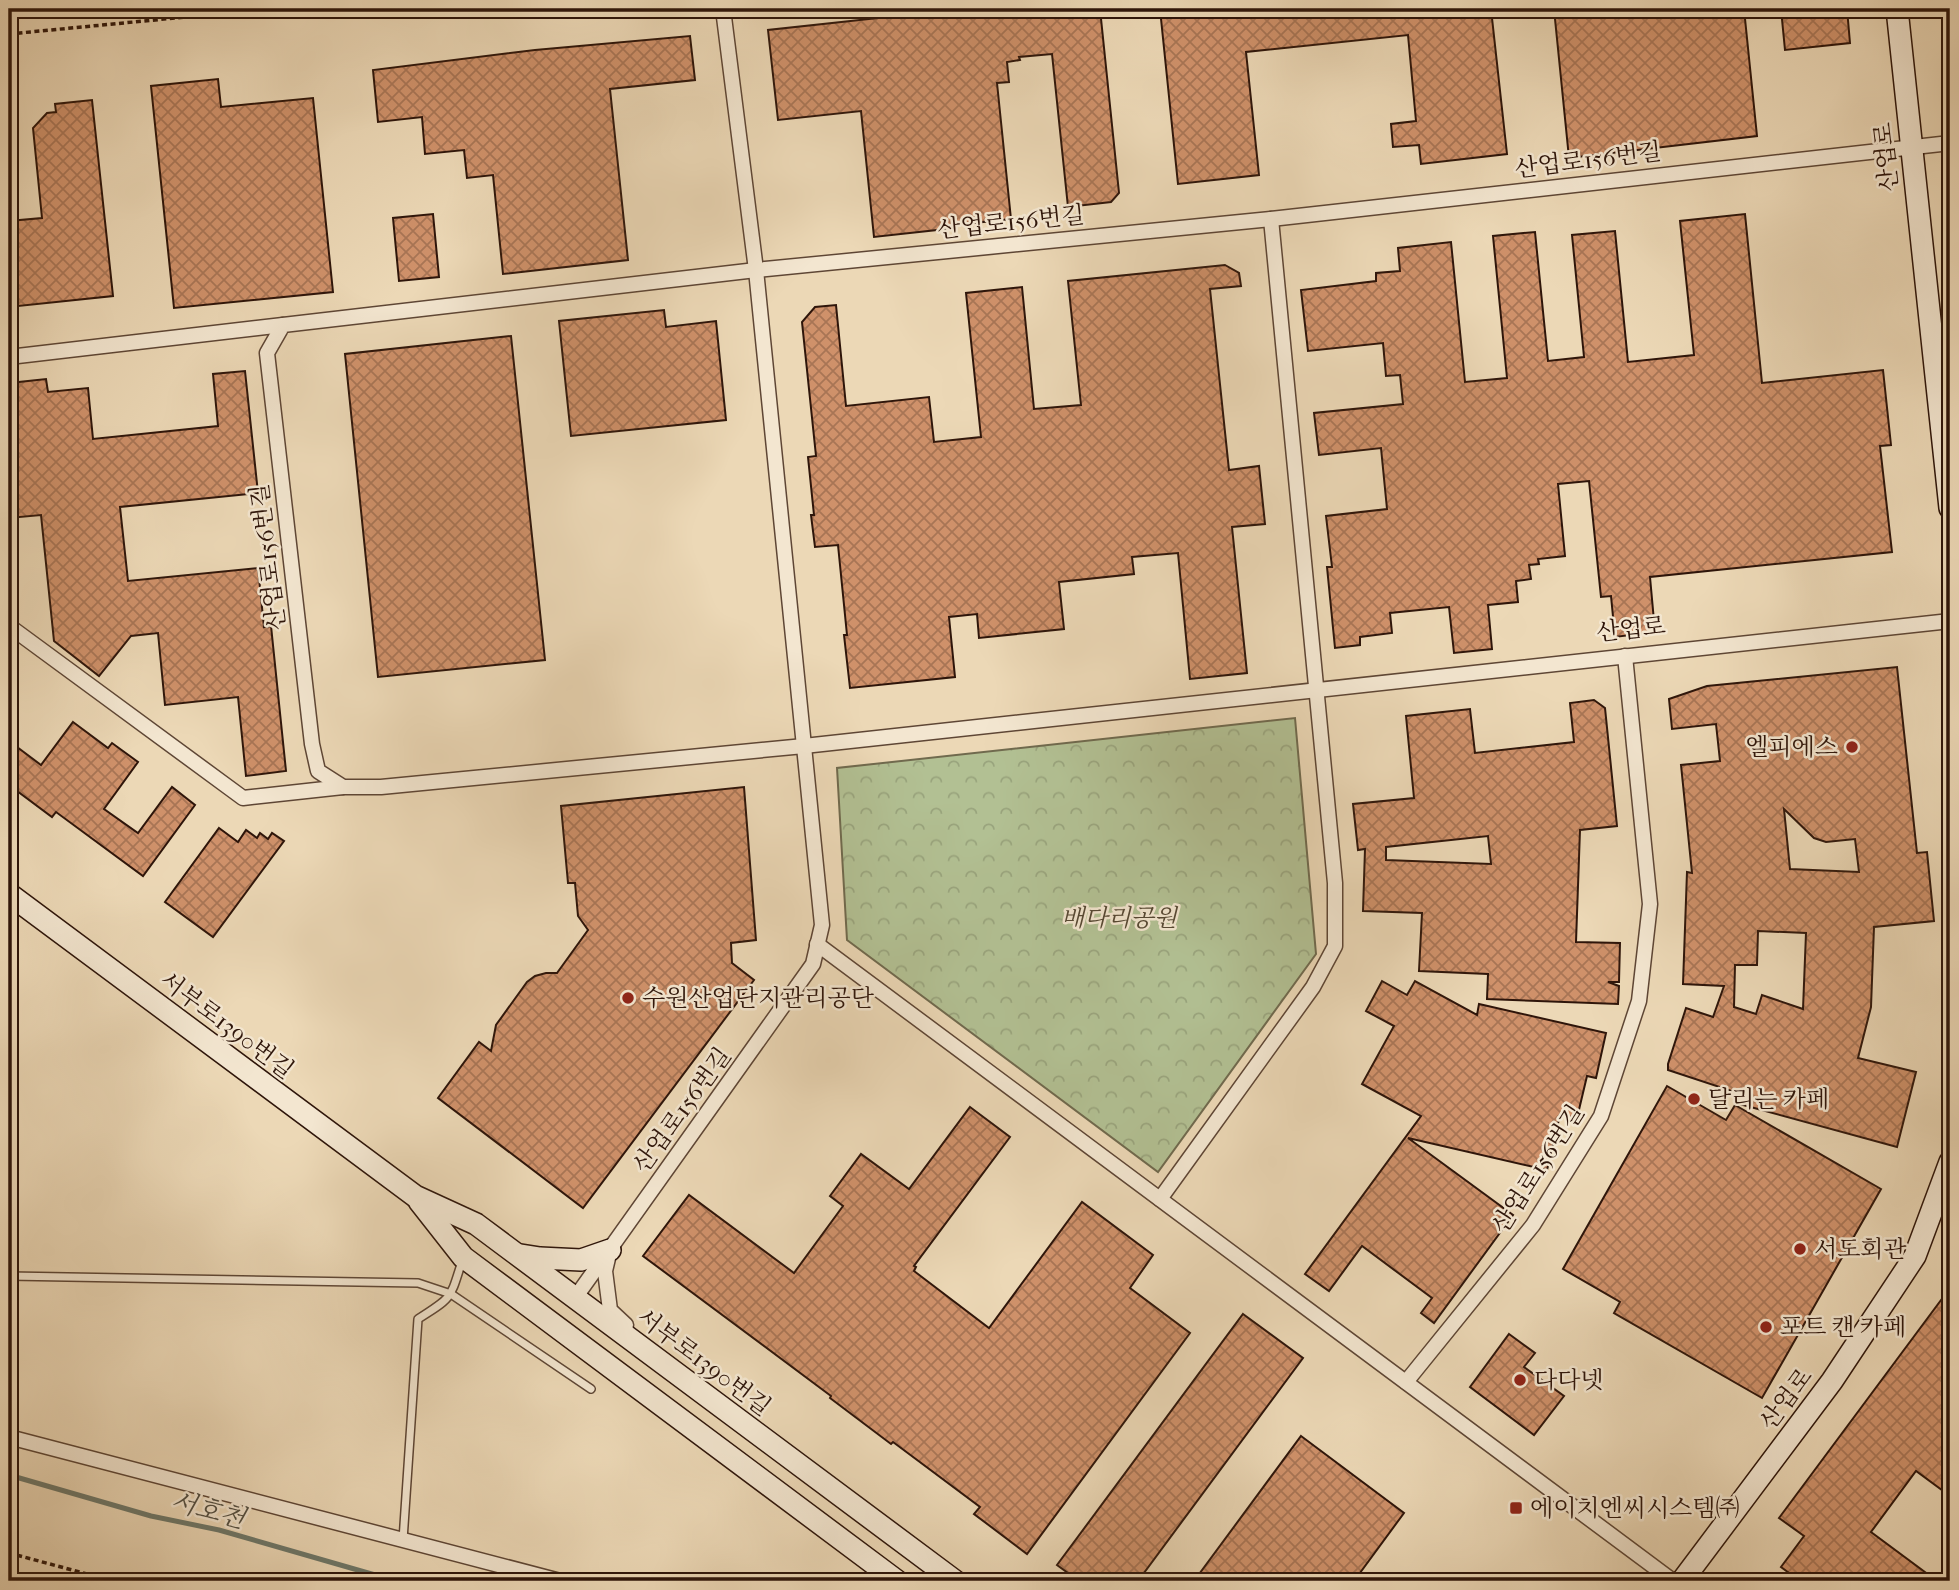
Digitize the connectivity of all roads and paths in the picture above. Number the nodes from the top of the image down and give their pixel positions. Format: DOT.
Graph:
graph roads {
  1 [pos="269,9"];
  2 [pos="723,9"];
  3 [pos="1897,9"];
  4 [pos="9,34"];
  5 [pos="1950,143"];
  6 [pos="1911,146"];
  7 [pos="1271,219"];
  8 [pos="756,270"];
  9 [pos="284,325"];
  10 [pos="9,357"];
  11 [pos="1950,508"];
  12 [pos="1950,621"];
  13 [pos="9,626"];
  14 [pos="1626,656"];
  15 [pos="1317,690"];
  16 [pos="804,746"];
  17 [pos="343,787"];
  18 [pos="9,894"];
  19 [pos="817,944"];
  20 [pos="1948,1176"];
  21 [pos="415,1196"];
  22 [pos="1160,1199"];
  23 [pos="610,1250"];
  24 [pos="516,1254"];
  25 [pos="463,1257"];
  26 [pos="9,1276"];
  27 [pos="451,1294"];
  28 [pos="575,1298"];
  29 [pos="555,1325"];
  30 [pos="682,1378"];
  31 [pos="1406,1382"];
  32 [pos="591,1389"];
  33 [pos="9,1437"];
  34 [pos="403,1540"];
  35 [pos="9,1553"];
  36 [pos="113,1581"];
  37 [pos="560,1581"];
  38 [pos="897,1581"];
  39 [pos="955,1581"];
  40 [pos="1673,1581"];
  41 [pos="1682,1581"];
  1 -- 4 [label="path"];
  2 -- 8 [label="street"];
  3 -- 6 [label="street, 산업로"];
  5 -- 6 [label="street, 산업로156번길"];
  6 -- 7 [label="street, 산업로156번길"];
  6 -- 11 [label="street, 산업로"];
  7 -- 8 [label="street, 산업로156번길"];
  7 -- 15 [label="street"];
  8 -- 9 [label="street, 산업로156번길"];
  8 -- 16 [label="street, 산업로156번길"];
  9 -- 10 [label="street"];
  9 -- 17 [label="street, 산업로156번길"];
  12 -- 14 [label="street, 산업로"];
  13 -- 17 [label="street"];
  14 -- 15 [label="street, 산업로"];
  14 -- 31 [label="street, 산업로156번길"];
  15 -- 16 [label="street"];
  15 -- 22 [label="street"];
  16 -- 17 [label="street"];
  16 -- 19 [label="street, 산업로156번길"];
  18 -- 21 [label="street, 서부로1390번길"];
  19 -- 22 [label="street"];
  19 -- 23 [label="street, 산업로156번길"];
  20 -- 41 [label="street, 산업로"];
  21 -- 24 [label="street, 서부로1390번길"];
  21 -- 25 [label="street, 서부로1390번길"];
  22 -- 31 [label="street"];
  23 -- 24 [label="street"];
  23 -- 28 [label="street, 산업로156번길"];
  23 -- 30 [label="street"];
  24 -- 28 [label="street, 서부로1390번길"];
  25 -- 27 [label="lane"];
  25 -- 29 [label="street, 서부로1390번길"];
  26 -- 27 [label="lane"];
  27 -- 32 [label="lane"];
  27 -- 34 [label="lane"];
  28 -- 29 [label="street"];
  28 -- 30 [label="street, 서부로1390번길"];
  29 -- 38 [label="street, 서부로1390번길"];
  30 -- 39 [label="street, 서부로1390번길"];
  31 -- 40 [label="street"];
  33 -- 34 [label="street"];
  34 -- 37 [label="street"];
  35 -- 36 [label="path"];
}
